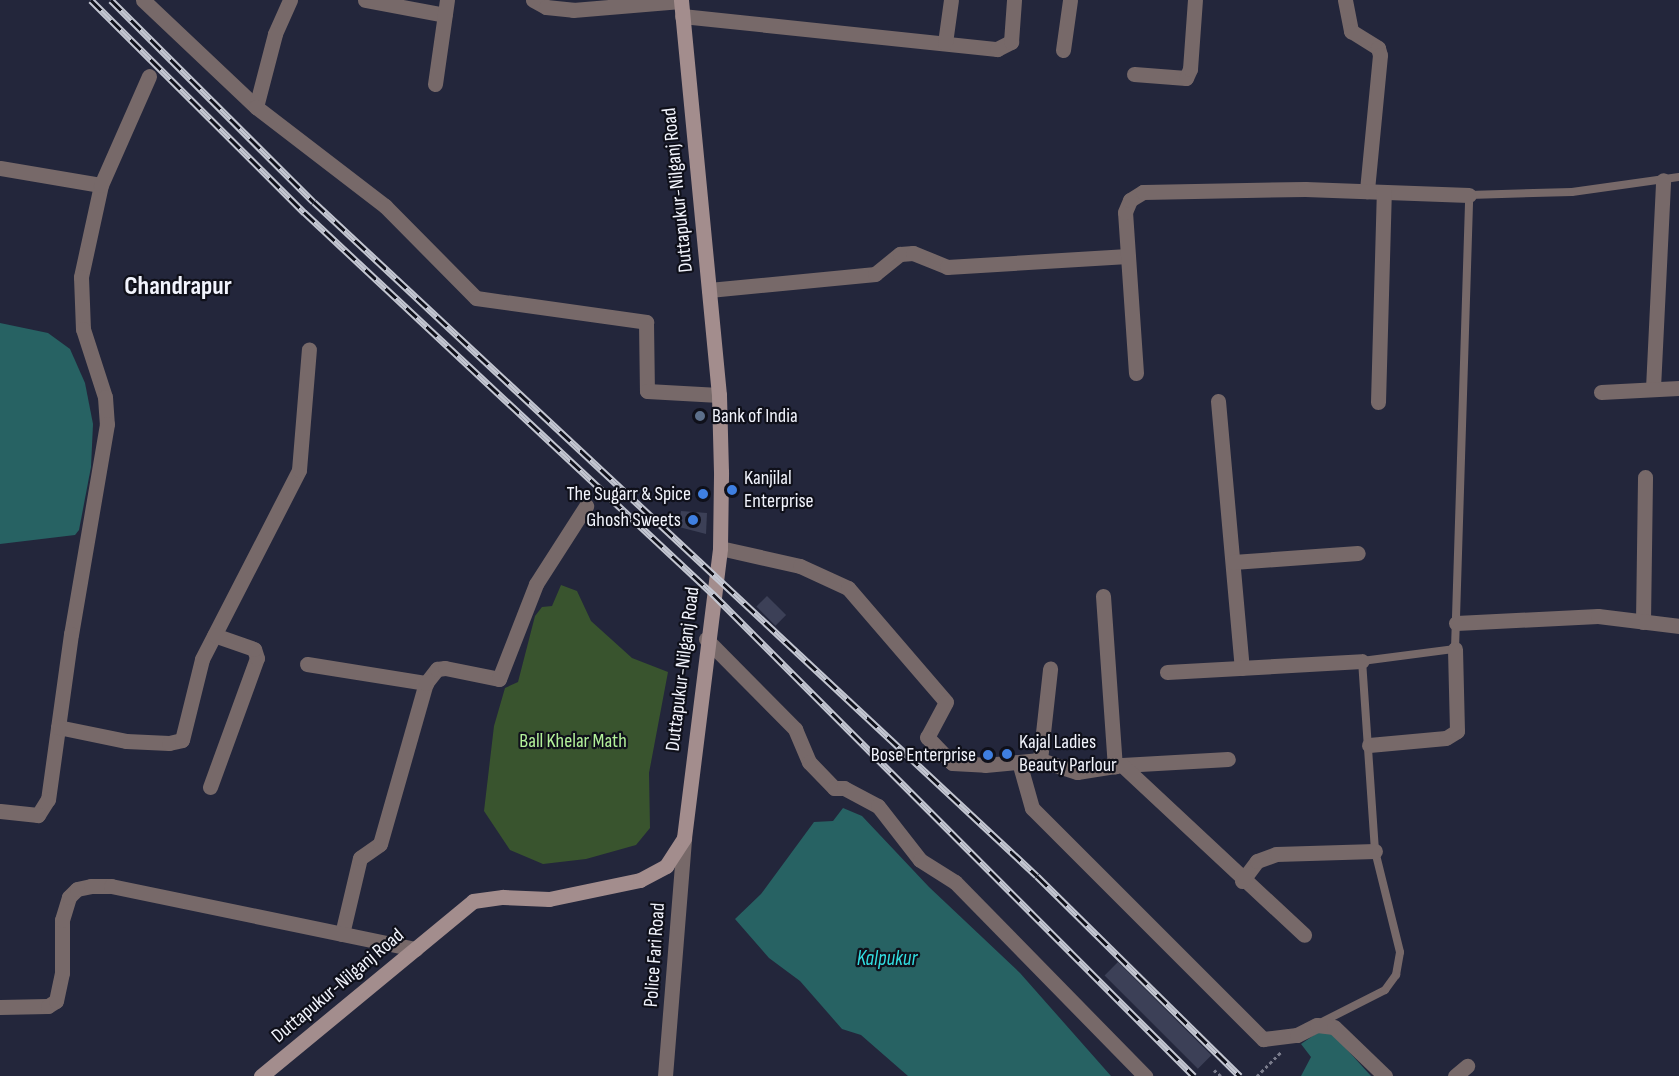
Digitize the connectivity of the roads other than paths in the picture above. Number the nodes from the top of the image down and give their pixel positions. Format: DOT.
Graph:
graph roads {
  1 [pos="143,0"];
  2 [pos="290,0"];
  3 [pos="365,0"];
  4 [pos="533,0"];
  5 [pos="951,0"];
  6 [pos="1014,0"];
  7 [pos="1070,0"];
  8 [pos="1195,0"];
  9 [pos="1345,0"];
  10 [pos="681,6"];
  11 [pos="446,8"];
  12 [pos="945,43"];
  13 [pos="1063,50"];
  14 [pos="1134,74"];
  15 [pos="149,76"];
  16 [pos="435,84"];
  17 [pos="256,107"];
  18 [pos="0,168"];
  19 [pos="1679,177"];
  20 [pos="1663,180"];
  21 [pos="101,185"];
  22 [pos="1367,191"];
  23 [pos="1384,192"];
  24 [pos="1469,195"];
  25 [pos="1128,256"];
  26 [pos="709,290"];
  27 [pos="309,349"];
  28 [pos="1136,373"];
  29 [pos="1653,388"];
  30 [pos="1679,388"];
  31 [pos="1601,392"];
  32 [pos="719,395"];
  33 [pos="1218,401"];
  34 [pos="1378,402"];
  35 [pos="1645,477"];
  36 [pos="586,506"];
  37 [pos="720,548"];
  38 [pos="1358,553"];
  39 [pos="1233,562"];
  40 [pos="1103,596"];
  41 [pos="1643,622"];
  42 [pos="1456,623"];
  43 [pos="1679,627"];
  44 [pos="214,635"];
  45 [pos="706,639"];
  46 [pos="1455,649"];
  47 [pos="1362,661"];
  48 [pos="307,664"];
  49 [pos="1242,668"];
  50 [pos="1050,669"];
  51 [pos="1167,672"];
  52 [pos="426,683"];
  53 [pos="58,727"];
  54 [pos="1369,745"];
  55 [pos="1228,759"];
  56 [pos="1040,760"];
  57 [pos="1019,762"];
  58 [pos="1118,766"];
  59 [pos="210,787"];
  60 [pos="0,811"];
  61 [pos="684,838"];
  62 [pos="1375,851"];
  63 [pos="1242,881"];
  64 [pos="342,934"];
  65 [pos="1304,935"];
  66 [pos="416,949"];
  67 [pos="0,1007"];
  68 [pos="1317,1025"];
  69 [pos="1467,1066"];
  70 [pos="261,1076"];
  71 [pos="665,1076"];
  72 [pos="1145,1076"];
  73 [pos="1385,1076"];
  74 [pos="1455,1076"];
  1 -- 17 [label="street"];
  2 -- 17 [label="street"];
  3 -- 11 [label="street"];
  4 -- 10 [label="street"];
  5 -- 12 [label="street"];
  6 -- 12 [label="street"];
  7 -- 13 [label="street"];
  8 -- 14 [label="street"];
  9 -- 22 [label="street"];
  10 -- 12 [label="street"];
  10 -- 26 [label="main road, Duttapukur-Nilganj Road"];
  11 -- 16 [label="street"];
  15 -- 21 [label="street"];
  17 -- 32 [label="street"];
  18 -- 21 [label="street"];
  19 -- 20 [label="lane"];
  20 -- 24 [label="lane"];
  20 -- 29 [label="street"];
  21 -- 53 [label="street"];
  22 -- 23 [label="street"];
  22 -- 25 [label="street"];
  23 -- 24 [label="street"];
  23 -- 34 [label="street"];
  24 -- 42 [label="lane"];
  25 -- 26 [label="street"];
  25 -- 28 [label="street"];
  26 -- 32 [label="main road, Duttapukur-Nilganj Road"];
  27 -- 44 [label="street"];
  29 -- 30 [label="street"];
  29 -- 31 [label="street"];
  32 -- 37 [label="main road, Duttapukur-Nilganj Road"];
  33 -- 39 [label="street"];
  35 -- 41 [label="street"];
  36 -- 52 [label="street"];
  37 -- 45 [label="main road, Duttapukur-Nilganj Road"];
  37 -- 57 [label="street"];
  38 -- 39 [label="street"];
  39 -- 49 [label="street"];
  40 -- 58 [label="street"];
  41 -- 42 [label="street"];
  41 -- 43 [label="street"];
  42 -- 46 [label="lane"];
  44 -- 53 [label="street"];
  44 -- 59 [label="street"];
  45 -- 61 [label="main road, Duttapukur-Nilganj Road"];
  45 -- 72 [label="street"];
  46 -- 47 [label="lane"];
  46 -- 54 [label="street"];
  47 -- 49 [label="street"];
  47 -- 54 [label="lane"];
  48 -- 52 [label="street"];
  49 -- 51 [label="street"];
  50 -- 56 [label="street"];
  52 -- 64 [label="street"];
  53 -- 60 [label="street"];
  54 -- 62 [label="lane"];
  55 -- 58 [label="street"];
  56 -- 57 [label="street"];
  56 -- 58 [label="street"];
  57 -- 68 [label="street"];
  58 -- 63 [label="street"];
  61 -- 66 [label="main road, Duttapukur-Nilganj Road"];
  61 -- 71 [label="street, Police Fari Road"];
  62 -- 63 [label="street"];
  62 -- 68 [label="lane"];
  63 -- 65 [label="street"];
  64 -- 66 [label="street"];
  64 -- 67 [label="street"];
  66 -- 70 [label="main road, Duttapukur-Nilganj Road"];
  68 -- 73 [label="street"];
  69 -- 74 [label="street"];
}
